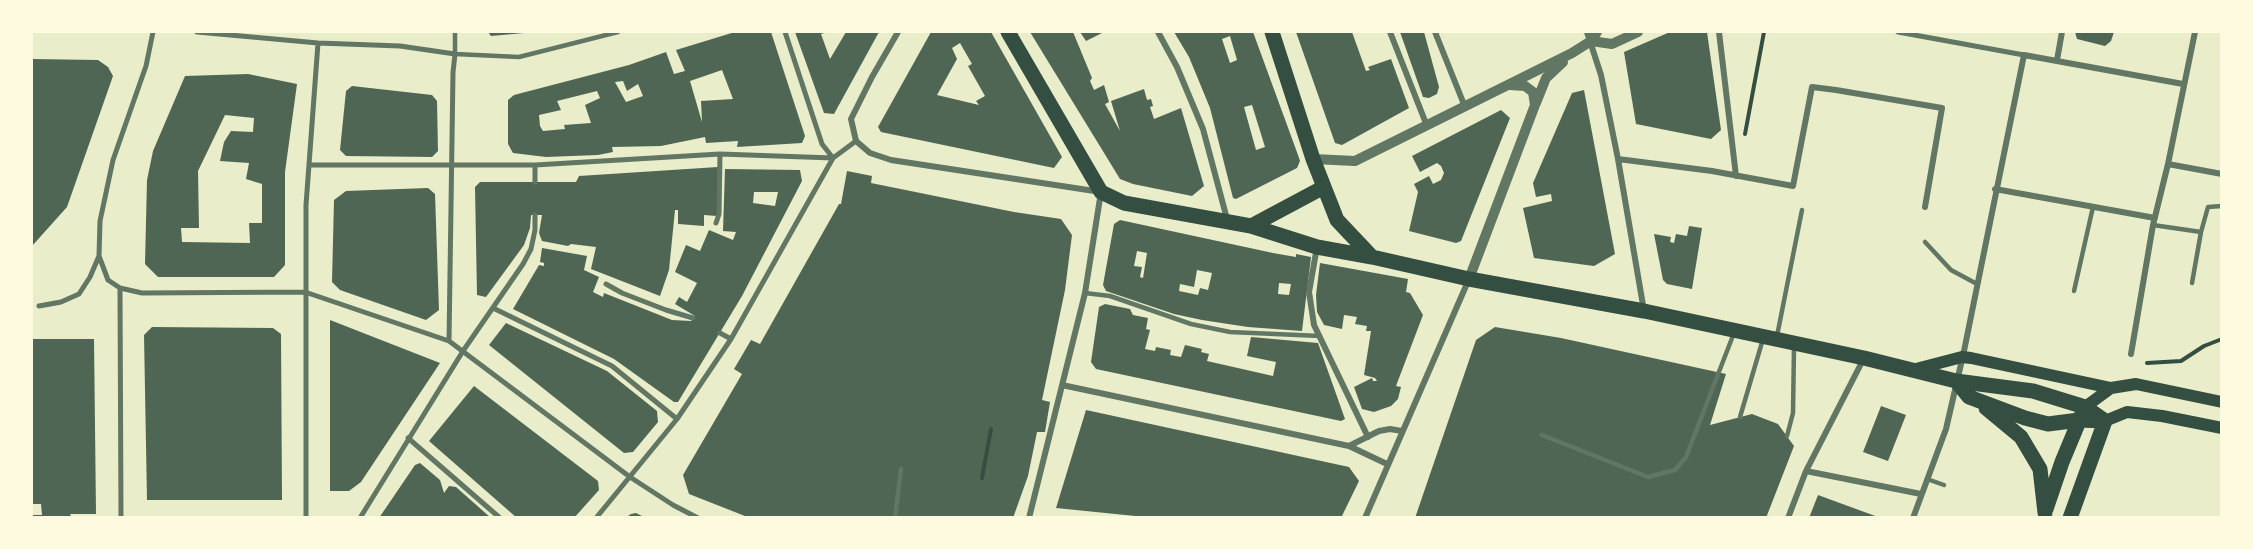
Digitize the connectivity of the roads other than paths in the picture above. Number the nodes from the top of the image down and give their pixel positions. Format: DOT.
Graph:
graph roads {
  1 [pos="153,32"];
  2 [pos="197,32"];
  3 [pos="455,32"];
  4 [pos="618,32"];
  5 [pos="784,32"];
  6 [pos="898,32"];
  7 [pos="1008,32"];
  8 [pos="1158,32"];
  9 [pos="1272,32"];
  10 [pos="1390,32"];
  11 [pos="1435,32"];
  12 [pos="1638,32"];
  13 [pos="1719,32"];
  14 [pos="1898,32"];
  15 [pos="2062,32"];
  16 [pos="2194,32"];
  17 [pos="1592,35"];
  18 [pos="318,43"];
  19 [pos="1572,53"];
  20 [pos="455,54"];
  21 [pos="2024,55"];
  22 [pos="2057,60"];
  23 [pos="2183,84"];
  24 [pos="1509,85"];
  25 [pos="1535,105"];
  26 [pos="1465,107"];
  27 [pos="1427,126"];
  28 [pos="856,141"];
  29 [pos="720,154"];
  30 [pos="833,158"];
  31 [pos="1313,159"];
  32 [pos="1618,159"];
  33 [pos="452,164"];
  34 [pos="2168,164"];
  35 [pos="309,165"];
  36 [pos="535,165"];
  37 [pos="2222,174"];
  38 [pos="1737,176"];
  39 [pos="535,182"];
  40 [pos="1324,187"];
  41 [pos="1995,189"];
  42 [pos="1101,192"];
  43 [pos="2222,206"];
  44 [pos="1924,207"];
  45 [pos="2093,207"];
  46 [pos="1802,210"];
  47 [pos="535,215"];
  48 [pos="2154,222"];
  49 [pos="1228,223"];
  50 [pos="716,224"];
  51 [pos="1251,226"];
  52 [pos="2201,232"];
  53 [pos="1926,242"];
  54 [pos="1317,247"];
  55 [pos="99,256"];
  56 [pos="1372,257"];
  57 [pos="1469,279"];
  58 [pos="2192,283"];
  59 [pos="606,284"];
  60 [pos="1977,284"];
  61 [pos="120,288"];
  62 [pos="2074,291"];
  63 [pos="305,292"];
  64 [pos="1085,293"];
  65 [pos="39,306"];
  66 [pos="32,307"];
  67 [pos="493,308"];
  68 [pos="1644,311"];
  69 [pos="693,318"];
  70 [pos="1735,331"];
  71 [pos="720,333"];
  72 [pos="1320,336"];
  73 [pos="1770,338"];
  74 [pos="731,339"];
  75 [pos="449,341"];
  76 [pos="1794,343"];
  77 [pos="463,351"];
  78 [pos="2131,354"];
  79 [pos="1962,357"];
  80 [pos="1864,358"];
  81 [pos="1912,370"];
  82 [pos="1956,381"];
  83 [pos="1062,385"];
  84 [pos="2111,388"];
  85 [pos="1969,397"];
  86 [pos="2222,402"];
  87 [pos="2082,413"];
  88 [pos="1740,417"];
  89 [pos="677,419"];
  90 [pos="2105,421"];
  91 [pos="2222,429"];
  92 [pos="1402,431"];
  93 [pos="1542,435"];
  94 [pos="1787,436"];
  95 [pos="1368,437"];
  96 [pos="408,438"];
  97 [pos="1349,446"];
  98 [pos="1387,464"];
  99 [pos="901,469"];
  100 [pos="1806,471"];
  101 [pos="630,477"];
  102 [pos="1927,479"];
  103 [pos="1944,485"];
  104 [pos="1921,494"];
  105 [pos="2044,515"];
  106 [pos="1029,517"];
  107 [pos="122,518"];
  108 [pos="306,518"];
  109 [pos="360,518"];
  110 [pos="500,518"];
  111 [pos="596,518"];
  112 [pos="698,518"];
  113 [pos="895,518"];
  114 [pos="1365,518"];
  115 [pos="1788,518"];
  116 [pos="1913,518"];
  117 [pos="2070,518"];
  1 -- 55 [label="street"];
  2 -- 18 [label="street"];
  3 -- 20 [label="lane"];
  4 -- 20 [label="lane"];
  5 -- 30 [label="street"];
  6 -- 28 [label="street"];
  7 -- 42 [label="main road"];
  8 -- 49 [label="street"];
  9 -- 31 [label="main road"];
  10 -- 27 [label="street"];
  11 -- 26 [label="street"];
  12 -- 17 [label="street"];
  13 -- 38 [label="street"];
  14 -- 21 [label="street"];
  15 -- 22 [label="street"];
  16 -- 23 [label="street"];
  17 -- 19 [label="street"];
  17 -- 32 [label="street"];
  18 -- 20 [label="street"];
  18 -- 35 [label="street"];
  19 -- 24 [label="street"];
  19 -- 25 [label="street"];
  20 -- 33 [label="street"];
  21 -- 22 [label="street"];
  21 -- 41 [label="street"];
  22 -- 23 [label="street"];
  23 -- 34 [label="street"];
  24 -- 25 [label="street"];
  24 -- 26 [label="street"];
  25 -- 57 [label="street"];
  26 -- 27 [label="street"];
  27 -- 31 [label="street"];
  28 -- 30 [label="street"];
  28 -- 42 [label="street"];
  29 -- 30 [label="street"];
  29 -- 36 [label="street"];
  29 -- 50 [label="street"];
  30 -- 74 [label="street"];
  31 -- 40 [label="main road"];
  32 -- 38 [label="street"];
  32 -- 68 [label="street"];
  33 -- 35 [label="street"];
  33 -- 36 [label="street"];
  33 -- 75 [label="street"];
  34 -- 37 [label="street"];
  34 -- 48 [label="street"];
  35 -- 63 [label="street"];
  36 -- 39 [label="street"];
  38 -- 44 [label="street"];
  40 -- 51 [label="main road"];
  40 -- 56 [label="main road"];
  41 -- 45 [label="street"];
  41 -- 60 [label="street"];
  42 -- 49 [label="main road"];
  42 -- 64 [label="street"];
  43 -- 52 [label="lane"];
  45 -- 48 [label="street"];
  45 -- 62 [label="lane"];
  46 -- 73 [label="lane"];
  47 -- 67 [label="street"];
  48 -- 52 [label="lane"];
  48 -- 78 [label="street"];
  49 -- 51 [label="main road"];
  51 -- 54 [label="main road"];
  52 -- 58 [label="lane"];
  53 -- 60 [label="lane"];
  54 -- 56 [label="main road"];
  54 -- 72 [label="street"];
  55 -- 61 [label="street"];
  55 -- 65 [label="street"];
  56 -- 57 [label="main road"];
  57 -- 68 [label="main road"];
  57 -- 92 [label="street"];
  59 -- 69 [label="street"];
  60 -- 79 [label="street"];
  61 -- 63 [label="street"];
  61 -- 107 [label="street"];
  63 -- 75 [label="street"];
  63 -- 108 [label="street"];
  64 -- 72 [label="lane"];
  64 -- 83 [label="street"];
  65 -- 66 [label="lane"];
  67 -- 77 [label="street"];
  67 -- 89 [label="street"];
  68 -- 70 [label="main road"];
  70 -- 73 [label="main road"];
  70 -- 93 [label="lane"];
  71 -- 74 [label="street"];
  72 -- 95 [label="street"];
  73 -- 76 [label="main road"];
  73 -- 88 [label="lane"];
  74 -- 89 [label="street"];
  75 -- 77 [label="street"];
  76 -- 80 [label="main road"];
  76 -- 94 [label="lane"];
  77 -- 96 [label="street"];
  77 -- 101 [label="street"];
  79 -- 81 [label="main road"];
  79 -- 82 [label="street"];
  79 -- 84 [label="main road"];
  80 -- 81 [label="main road"];
  80 -- 100 [label="street"];
  81 -- 82 [label="main road"];
  82 -- 85 [label="main road"];
  82 -- 87 [label="main road"];
  82 -- 102 [label="street"];
  83 -- 97 [label="street"];
  83 -- 106 [label="street"];
  84 -- 86 [label="main road"];
  84 -- 87 [label="main road"];
  85 -- 87 [label="main road"];
  85 -- 105 [label="main road"];
  87 -- 90 [label="main road"];
  87 -- 105 [label="main road"];
  89 -- 101 [label="street"];
  90 -- 91 [label="main road"];
  90 -- 117 [label="main road"];
  92 -- 95 [label="street"];
  92 -- 98 [label="street"];
  95 -- 97 [label="street"];
  96 -- 109 [label="street"];
  96 -- 110 [label="street"];
  97 -- 98 [label="street"];
  98 -- 114 [label="street"];
  99 -- 113 [label="lane"];
  100 -- 104 [label="street"];
  100 -- 115 [label="street"];
  101 -- 111 [label="street"];
  101 -- 112 [label="street"];
  102 -- 103 [label="lane"];
  102 -- 104 [label="street"];
  104 -- 116 [label="street"];
}
